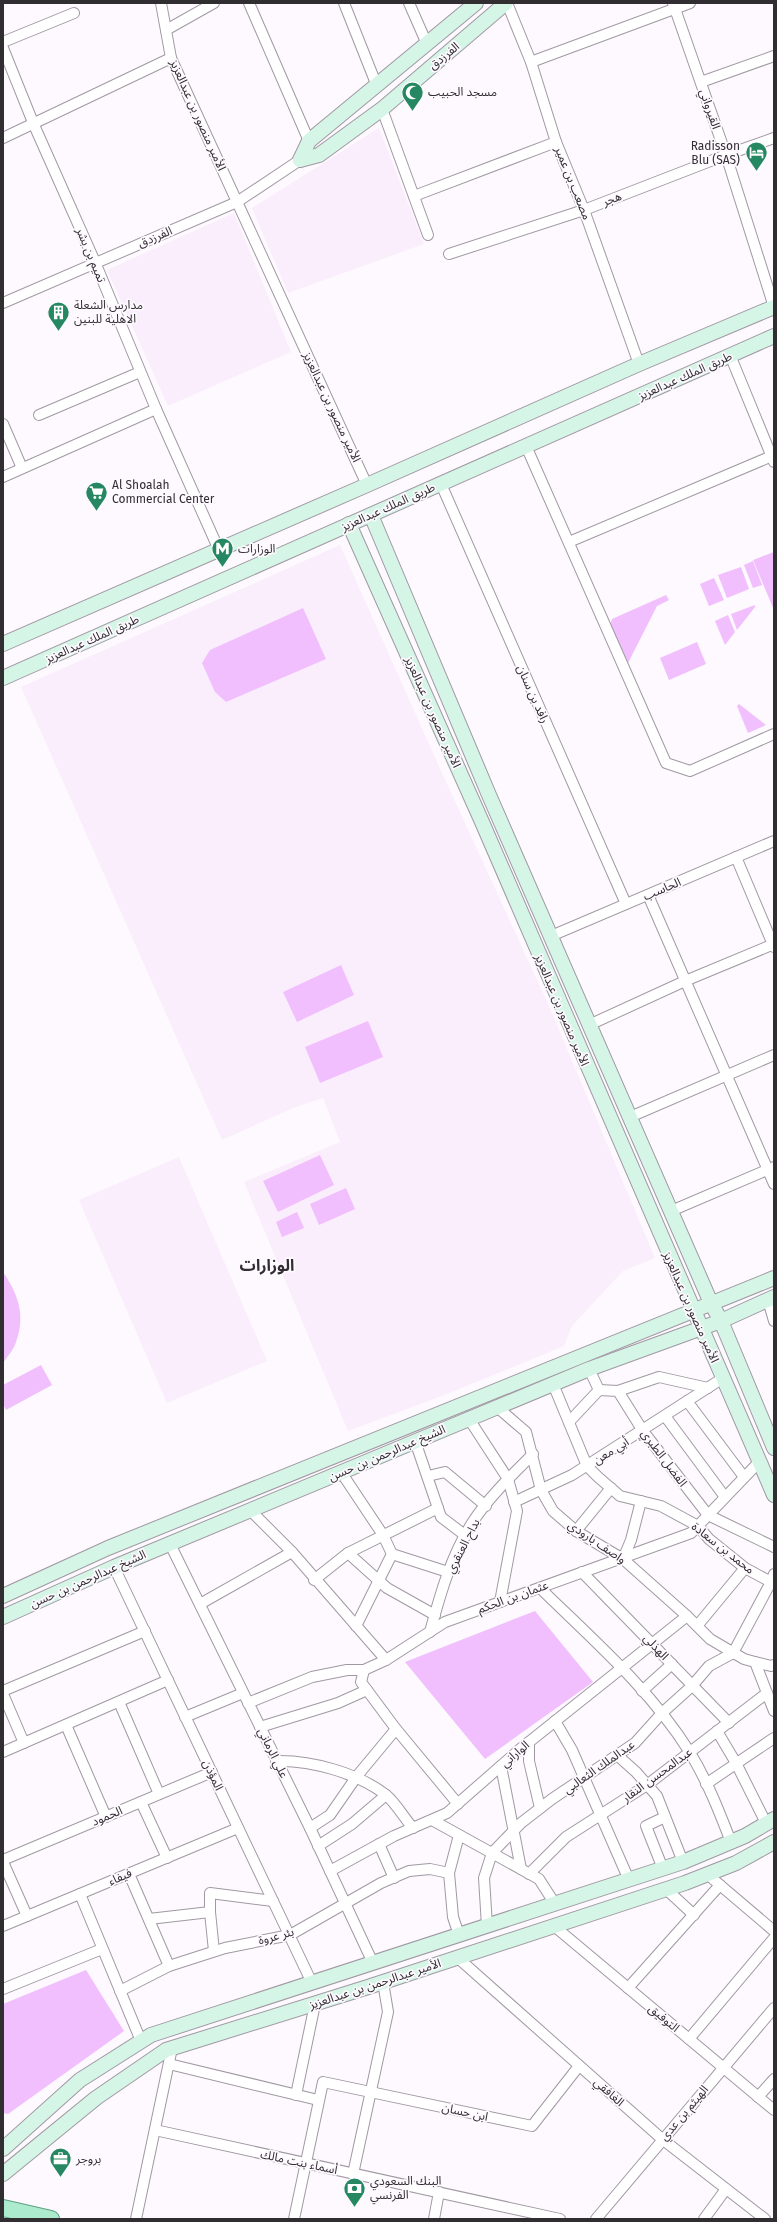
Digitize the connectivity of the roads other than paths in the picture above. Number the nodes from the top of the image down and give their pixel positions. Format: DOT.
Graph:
graph roads {
  1 [pos="161,3"];
  2 [pos="214,3"];
  3 [pos="249,3"];
  4 [pos="344,3"];
  5 [pos="409,3"];
  6 [pos="476,3"];
  7 [pos="507,3"];
  8 [pos="690,3"];
  9 [pos="674,6"];
  10 [pos="74,13"];
  11 [pos="166,30"];
  12 [pos="3,42"];
  13 [pos="427,44"];
  14 [pos="3,48"];
  15 [pos="774,56"];
  16 [pos="171,58"];
  17 [pos="531,62"];
  18 [pos="701,82"];
  19 [pos="377,86"];
  20 [pos="382,109"];
  21 [pos="34,125"];
  22 [pos="3,138"];
  23 [pos="774,138"];
  24 [pos="309,141"];
  25 [pos="556,142"];
  26 [pos="726,155"];
  27 [pos="300,160"];
  28 [pos="414,196"];
  29 [pos="237,202"];
  30 [pos="584,210"];
  31 [pos="428,235"];
  32 [pos="449,254"];
  33 [pos="95,262"];
  34 [pos="3,303"];
  35 [pos="774,307"];
  36 [pos="774,336"];
  37 [pos="730,355"];
  38 [pos="639,364"];
  39 [pos="140,372"];
  40 [pos="156,409"];
  41 [pos="39,415"];
  42 [pos="3,424"];
  43 [pos="526,446"];
  44 [pos="773,459"];
  45 [pos="22,468"];
  46 [pos="3,477"];
  47 [pos="441,484"];
  48 [pos="368,485"];
  49 [pos="371,515"];
  50 [pos="350,524"];
  51 [pos="569,542"];
  52 [pos="219,550"];
  53 [pos="390,561"];
  54 [pos="370,570"];
  55 [pos="3,644"];
  56 [pos="3,678"];
  57 [pos="774,734"];
  58 [pos="774,841"];
  59 [pos="736,858"];
  60 [pos="648,895"];
  61 [pos="626,904"];
  62 [pos="551,936"];
  63 [pos="774,945"];
  64 [pos="685,981"];
  65 [pos="589,1025"];
  66 [pos="774,1055"];
  67 [pos="726,1075"];
  68 [pos="630,1117"];
  69 [pos="771,1168"];
  70 [pos="774,1184"];
  71 [pos="671,1211"];
  72 [pos="774,1278"];
  73 [pos="771,1298"];
  74 [pos="711,1303"];
  75 [pos="693,1312"];
  76 [pos="720,1321"];
  77 [pos="774,1321"];
  78 [pos="701,1328"];
  79 [pos="589,1369"];
  80 [pos="723,1378"];
  81 [pos="553,1384"];
  82 [pos="708,1388"];
  83 [pos="599,1390"];
  84 [pos="618,1391"];
  85 [pos="687,1402"];
  86 [pos="498,1407"];
  87 [pos="665,1416"];
  88 [pos="469,1419"];
  89 [pos="569,1422"];
  90 [pos="643,1430"];
  91 [pos="415,1441"];
  92 [pos="773,1443"];
  93 [pos="533,1454"];
  94 [pos="760,1461"];
  95 [pos="587,1466"];
  96 [pos="341,1472"];
  97 [pos="428,1476"];
  98 [pos="744,1477"];
  99 [pos="508,1479"];
  100 [pos="611,1488"];
  101 [pos="540,1490"];
  102 [pos="774,1496"];
  103 [pos="725,1498"];
  104 [pos="641,1501"];
  105 [pos="514,1502"];
  106 [pos="486,1506"];
  107 [pos="438,1508"];
  108 [pos="250,1510"];
  109 [pos="708,1515"];
  110 [pos="698,1526"];
  111 [pos="576,1531"];
  112 [pos="383,1535"];
  113 [pos="466,1536"];
  114 [pos="170,1544"];
  115 [pos="774,1547"];
  116 [pos="292,1552"];
  117 [pos="348,1553"];
  118 [pos="392,1554"];
  119 [pos="623,1559"];
  120 [pos="114,1567"];
  121 [pos="745,1568"];
  122 [pos="448,1572"];
  123 [pos="582,1572"];
  124 [pos="773,1579"];
  125 [pos="314,1580"];
  126 [pos="378,1580"];
  127 [pos="540,1588"];
  128 [pos="19,1589"];
  129 [pos="3,1596"];
  130 [pos="500,1602"];
  131 [pos="200,1604"];
  132 [pos="28,1606"];
  133 [pos="435,1615"];
  134 [pos="687,1616"];
  135 [pos="3,1617"];
  136 [pos="356,1626"];
  137 [pos="697,1626"];
  138 [pos="145,1631"];
  139 [pos="430,1632"];
  140 [pos="653,1642"];
  141 [pos="733,1652"];
  142 [pos="386,1660"];
  143 [pos="755,1662"];
  144 [pos="672,1664"];
  145 [pos="774,1665"];
  146 [pos="621,1668"];
  147 [pos="364,1670"];
  148 [pos="168,1680"];
  149 [pos="692,1686"];
  150 [pos="367,1690"];
  151 [pos="642,1691"];
  152 [pos="243,1692"];
  153 [pos="3,1693"];
  154 [pos="767,1693"];
  155 [pos="119,1702"];
  156 [pos="248,1703"];
  157 [pos="774,1711"];
  158 [pos="662,1713"];
  159 [pos="185,1717"];
  160 [pos="555,1721"];
  161 [pos="729,1723"];
  162 [pos="66,1725"];
  163 [pos="260,1727"];
  164 [pos="396,1730"];
  165 [pos="717,1731"];
  166 [pos="774,1738"];
  167 [pos="529,1742"];
  168 [pos="24,1743"];
  169 [pos="3,1752"];
  170 [pos="689,1752"];
  171 [pos="617,1755"];
  172 [pos="276,1761"];
  173 [pos="736,1763"];
  174 [pos="501,1766"];
  175 [pos="212,1772"];
  176 [pos="357,1776"];
  177 [pos="585,1778"];
  178 [pos="706,1784"];
  179 [pos="647,1785"];
  180 [pos="159,1794"];
  181 [pos="386,1795"];
  182 [pos="141,1802"];
  183 [pos="458,1804"];
  184 [pos="540,1808"];
  185 [pos="600,1814"];
  186 [pos="106,1817"];
  187 [pos="665,1817"];
  188 [pos="432,1820"];
  189 [pos="770,1821"];
  190 [pos="238,1828"];
  191 [pos="310,1828"];
  192 [pos="413,1828"];
  193 [pos="514,1830"];
  194 [pos="459,1835"];
  195 [pos="731,1842"];
  196 [pos="774,1842"];
  197 [pos="379,1844"];
  198 [pos="318,1846"];
  199 [pos="492,1853"];
  200 [pos="167,1858"];
  201 [pos="3,1861"];
  202 [pos="683,1862"];
  203 [pos="663,1869"];
  204 [pos="330,1871"];
  205 [pos="525,1871"];
  206 [pos="449,1873"];
  207 [pos="129,1874"];
  208 [pos="707,1874"];
  209 [pos="394,1878"];
  210 [pos="630,1880"];
  211 [pos="720,1886"];
  212 [pos="666,1889"];
  213 [pos="80,1894"];
  214 [pos="273,1901"];
  215 [pos="346,1904"];
  216 [pos="556,1904"];
  217 [pos="210,1912"];
  218 [pos="694,1915"];
  219 [pos="27,1916"];
  220 [pos="149,1919"];
  221 [pos="3,1926"];
  222 [pos="487,1926"];
  223 [pos="554,1926"];
  224 [pos="774,1931"];
  225 [pos="290,1935"];
  226 [pos="459,1935"];
  227 [pos="774,1938"];
  228 [pos="102,1949"];
  229 [pos="214,1951"];
  230 [pos="458,1958"];
  231 [pos="373,1963"];
  232 [pos="170,1966"];
  233 [pos="383,1982"];
  234 [pos="312,1983"];
  235 [pos="628,1988"];
  236 [pos="3,1989"];
  237 [pos="120,1991"];
  238 [pos="315,2004"];
  239 [pos="244,2006"];
  240 [pos="774,2008"];
  241 [pos="249,2024"];
  242 [pos="689,2039"];
  243 [pos="141,2041"];
  244 [pos="172,2048"];
  245 [pos="169,2064"];
  246 [pos="579,2066"];
  247 [pos="723,2068"];
  248 [pos="774,2079"];
  249 [pos="371,2092"];
  250 [pos="296,2095"];
  251 [pos="758,2097"];
  252 [pos="318,2100"];
  253 [pos="774,2110"];
  254 [pos="155,2130"];
  255 [pos="662,2139"];
  256 [pos="3,2149"];
  257 [pos="306,2163"];
  258 [pos="3,2174"];
  259 [pos="353,2174"];
  260 [pos="726,2189"];
  261 [pos="439,2192"];
  262 [pos="3,2208"];
  263 [pos="51,2219"];
  264 [pos="136,2219"];
  265 [pos="294,2219"];
  266 [pos="434,2219"];
  267 [pos="560,2219"];
  268 [pos="596,2219"];
  269 [pos="704,2219"];
  270 [pos="765,2219"];
  1 -- 11 [label="street, الأمير منصور بن عبدالعزيز"];
  2 -- 11 [label="street"];
  3 -- 24 [label="street"];
  4 -- 19 [label="street"];
  5 -- 13 [label="street"];
  6 -- 13 [label="street, الفرزدق"];
  7 -- 17 [label="street, مصعب بن عمير"];
  7 -- 20 [label="street, الفرزدق"];
  8 -- 9 [label="street"];
  9 -- 17 [label="street"];
  9 -- 18 [label="street, القيرواني"];
  10 -- 12 [label="street"];
  11 -- 16 [label="street, الأمير منصور بن عبدالعزيز"];
  13 -- 19 [label="street, الفرزدق"];
  14 -- 21 [label="street, تميم بن بشر"];
  15 -- 18 [label="street"];
  16 -- 21 [label="street"];
  16 -- 29 [label="street, الأمير منصور بن عبدالعزيز"];
  17 -- 25 [label="street, مصعب بن عمير"];
  18 -- 26 [label="street, القيرواني"];
  19 -- 24 [label="street, الفرزدق"];
  20 -- 27 [label="street, الفرزدق"];
  20 -- 28 [label="street"];
  21 -- 22 [label="street"];
  21 -- 33 [label="street, تميم بن بشر"];
  23 -- 26 [label="street, هجر"];
  24 -- 27 [label="street, الفرزدق"];
  25 -- 28 [label="street"];
  25 -- 30 [label="street, مصعب بن عمير"];
  26 -- 30 [label="street, هجر"];
  26 -- 35 [label="street, القيرواني"];
  27 -- 29 [label="street, الفرزدق"];
  28 -- 31 [label="street"];
  29 -- 33 [label="street, الفرزدق"];
  29 -- 48 [label="street, الأمير منصور بن عبدالعزيز"];
  30 -- 32 [label="street, هجر"];
  30 -- 38 [label="street, مصعب بن عمير"];
  33 -- 34 [label="street, الفرزدق"];
  33 -- 39 [label="street, تميم بن بشر"];
  35 -- 38 [label="street"];
  36 -- 37 [label="street, طريق الملك عبدالعزيز"];
  37 -- 43 [label="street, طريق الملك عبدالعزيز"];
  37 -- 44 [label="street"];
  38 -- 48 [label="street"];
  39 -- 40 [label="street, تميم بن بشر"];
  39 -- 41 [label="street"];
  40 -- 45 [label="street"];
  40 -- 52 [label="street, تميم بن بشر"];
  42 -- 45 [label="street"];
  43 -- 47 [label="street, طريق الملك عبدالعزيز"];
  43 -- 51 [label="street"];
  44 -- 51 [label="street"];
  45 -- 46 [label="street"];
  47 -- 49 [label="street, طريق الملك عبدالعزيز"];
  47 -- 61 [label="street, رافد بن سنان"];
  48 -- 52 [label="street"];
  49 -- 50 [label="street, طريق الملك عبدالعزيز"];
  49 -- 53 [label="street, الأمير منصور بن عبدالعزيز"];
  50 -- 54 [label="street, الأمير منصور بن عبدالعزيز"];
  50 -- 56 [label="street, طريق الملك عبدالعزيز"];
  51 -- 57 [label="street"];
  52 -- 55 [label="street"];
  53 -- 54 [label="street"];
  53 -- 62 [label="street, الأمير منصور بن عبدالعزيز"];
  54 -- 75 [label="street, الأمير منصور بن عبدالعزيز"];
  58 -- 59 [label="street, الحاسب"];
  59 -- 60 [label="street, الحاسب"];
  59 -- 63 [label="street"];
  60 -- 61 [label="street, الحاسب"];
  60 -- 64 [label="street"];
  61 -- 62 [label="street, الحاسب"];
  62 -- 65 [label="street, الأمير منصور بن عبدالعزيز"];
  63 -- 64 [label="street"];
  64 -- 65 [label="street"];
  64 -- 67 [label="street"];
  65 -- 68 [label="street, الأمير منصور بن عبدالعزيز"];
  66 -- 67 [label="street"];
  67 -- 68 [label="street"];
  67 -- 69 [label="street"];
  68 -- 71 [label="street, الأمير منصور بن عبدالعزيز"];
  69 -- 70 [label="street"];
  69 -- 71 [label="street"];
  71 -- 74 [label="street, الأمير منصور بن عبدالعزيز"];
  72 -- 74 [label="street, الشيخ عبدالرحمن بن حسن"];
  73 -- 76 [label="street, الشيخ عبدالرحمن بن حسن"];
  73 -- 77 [label="street"];
  74 -- 75 [label="street, الشيخ عبدالرحمن بن حسن"];
  74 -- 76 [label="street, الأمير منصور بن عبدالعزيز"];
  75 -- 78 [label="street, الأمير منصور بن عبدالعزيز"];
  75 -- 128 [label="street, الشيخ عبدالرحمن بن حسن"];
  76 -- 78 [label="street, الشيخ عبدالرحمن بن حسن"];
  76 -- 92 [label="street, الأمير منصور بن عبدالعزيز"];
  78 -- 79 [label="street, الشيخ عبدالرحمن بن حسن"];
  78 -- 80 [label="street, الأمير منصور بن عبدالعزيز"];
  79 -- 81 [label="street, الشيخ عبدالرحمن بن حسن"];
  79 -- 83 [label="street"];
  80 -- 82 [label="street, أبي معن"];
  80 -- 94 [label="street, الأمير منصور بن عبدالعزيز"];
  81 -- 86 [label="street, الشيخ عبدالرحمن بن حسن"];
  81 -- 89 [label="street, محمد بن سعادة"];
  82 -- 84 [label="street"];
  82 -- 85 [label="street, أبي معن"];
  83 -- 84 [label="street"];
  83 -- 89 [label="street"];
  84 -- 90 [label="street, الفضل الطبري"];
  85 -- 87 [label="street, أبي معن"];
  85 -- 98 [label="street"];
  86 -- 88 [label="street, الشيخ عبدالرحمن بن حسن"];
  86 -- 93 [label="street, واصف بارودي"];
  87 -- 90 [label="street, أبي معن"];
  87 -- 103 [label="street"];
  88 -- 91 [label="street, الشيخ عبدالرحمن بن حسن"];
  88 -- 99 [label="street"];
  89 -- 95 [label="street, محمد بن سعادة"];
  90 -- 95 [label="street, أبي معن"];
  90 -- 109 [label="street, الفضل الطبري"];
  91 -- 96 [label="street, الشيخ عبدالرحمن بن حسن"];
  91 -- 97 [label="street"];
  93 -- 99 [label="street, بداح العنقري"];
  93 -- 101 [label="street, واصف بارودي"];
  94 -- 98 [label="street, عثمان بن الحكم"];
  94 -- 102 [label="street, الأمير منصور بن عبدالعزيز"];
  95 -- 100 [label="street, محمد بن سعادة"];
  95 -- 101 [label="street, أبي معن"];
  96 -- 108 [label="street, الشيخ عبدالرحمن بن حسن"];
  96 -- 112 [label="street"];
  97 -- 106 [label="street"];
  97 -- 107 [label="street"];
  98 -- 103 [label="street, عثمان بن الحكم"];
  99 -- 105 [label="street"];
  99 -- 106 [label="street, بداح العنقري"];
  100 -- 104 [label="street, محمد بن سعادة"];
  100 -- 111 [label="street"];
  101 -- 105 [label="street, أبي معن"];
  101 -- 111 [label="street, واصف بارودي"];
  103 -- 109 [label="street, عثمان بن الحكم"];
  104 -- 110 [label="street, محمد بن سعادة"];
  104 -- 119 [label="street"];
  105 -- 130 [label="street"];
  106 -- 113 [label="street, بداح العنقري"];
  107 -- 112 [label="street"];
  107 -- 113 [label="street"];
  108 -- 114 [label="street, الشيخ عبدالرحمن بن حسن"];
  108 -- 116 [label="street"];
  109 -- 110 [label="street, عثمان بن الحكم"];
  109 -- 115 [label="street, الفضل الطبري"];
  110 -- 119 [label="street, عثمان بن الحكم"];
  110 -- 121 [label="street, محمد بن سعادة"];
  111 -- 119 [label="street, واصف بارودي"];
  112 -- 117 [label="street"];
  112 -- 118 [label="street"];
  113 -- 122 [label="street, بداح العنقري"];
  114 -- 120 [label="street, الشيخ عبدالرحمن بن حسن"];
  114 -- 131 [label="street, علي الرماني"];
  116 -- 125 [label="street"];
  116 -- 131 [label="street"];
  117 -- 125 [label="street"];
  117 -- 126 [label="street"];
  118 -- 122 [label="street"];
  118 -- 126 [label="street"];
  119 -- 123 [label="street, عثمان بن الحكم"];
  119 -- 134 [label="street, واصف بارودي"];
  120 -- 132 [label="street, الشيخ عبدالرحمن بن حسن"];
  120 -- 138 [label="street, المؤذن"];
  121 -- 124 [label="street, محمد بن سعادة"];
  121 -- 137 [label="street"];
  122 -- 133 [label="street, بداح العنقري"];
  123 -- 127 [label="street, عثمان بن الحكم"];
  123 -- 140 [label="street, الهذلي"];
  124 -- 141 [label="street"];
  125 -- 136 [label="street"];
  126 -- 133 [label="street"];
  126 -- 136 [label="street"];
  127 -- 130 [label="street, عثمان بن الحكم"];
  127 -- 146 [label="street"];
  128 -- 129 [label="street, الشيخ عبدالرحمن بن حسن"];
  128 -- 132 [label="street"];
  130 -- 139 [label="street, عثمان بن الحكم"];
  131 -- 152 [label="street, علي الرماني"];
  132 -- 135 [label="street, الشيخ عبدالرحمن بن حسن"];
  133 -- 139 [label="street, بداح العنقري"];
  134 -- 137 [label="street, واصف بارودي"];
  134 -- 140 [label="street, الواراني"];
  136 -- 142 [label="street"];
  137 -- 141 [label="street, واصف بارودي"];
  138 -- 148 [label="street, المؤذن"];
  138 -- 153 [label="street"];
  139 -- 142 [label="street, عثمان بن الحكم"];
  140 -- 144 [label="street, الهذلي"];
  140 -- 146 [label="street, الواراني"];
  141 -- 143 [label="street, واصف بارودي"];
  141 -- 149 [label="street, عبدالملك الثعالبي"];
  142 -- 147 [label="street, عثمان بن الحكم"];
  143 -- 145 [label="street, واصف بارودي"];
  143 -- 154 [label="street"];
  144 -- 149 [label="street, الهذلي"];
  144 -- 151 [label="street"];
  146 -- 151 [label="street"];
  146 -- 160 [label="street, الواراني"];
  147 -- 150 [label="street"];
  147 -- 156 [label="street, عثمان بن الحكم"];
  148 -- 155 [label="street"];
  148 -- 159 [label="street, المؤذن"];
  149 -- 158 [label="street, عبدالملك الثعالبي"];
  149 -- 161 [label="street, الهذلي"];
  150 -- 163 [label="street"];
  150 -- 164 [label="street"];
  151 -- 158 [label="street"];
  152 -- 156 [label="street, علي الرماني"];
  152 -- 159 [label="street"];
  153 -- 168 [label="street"];
  154 -- 157 [label="street"];
  154 -- 161 [label="street, عبدالمحسن النقار"];
  155 -- 162 [label="street"];
  155 -- 180 [label="street"];
  156 -- 163 [label="street, علي الرماني"];
  158 -- 170 [label="street"];
  158 -- 171 [label="street, عبدالملك الثعالبي"];
  159 -- 175 [label="street, المؤذن"];
  160 -- 167 [label="street, الواراني"];
  160 -- 177 [label="street"];
  161 -- 165 [label="street, عبدالمحسن النقار"];
  162 -- 168 [label="street"];
  162 -- 186 [label="street"];
  163 -- 172 [label="street, علي الرماني"];
  164 -- 176 [label="street"];
  164 -- 183 [label="street"];
  165 -- 170 [label="street, عبدالمحسن النقار"];
  165 -- 173 [label="street"];
  166 -- 173 [label="street"];
  167 -- 174 [label="street, الواراني"];
  167 -- 184 [label="street"];
  168 -- 169 [label="street"];
  170 -- 178 [label="street"];
  170 -- 179 [label="street, عبدالمحسن النقار"];
  171 -- 177 [label="street, عبدالملك الثعالبي"];
  171 -- 179 [label="street"];
  172 -- 176 [label="street"];
  172 -- 191 [label="street, علي الرماني"];
  173 -- 178 [label="street"];
  173 -- 189 [label="street"];
  174 -- 183 [label="street, الواراني"];
  174 -- 193 [label="street"];
  175 -- 180 [label="street, الحمود"];
  175 -- 190 [label="street, المؤذن"];
  176 -- 181 [label="street"];
  176 -- 191 [label="street"];
  177 -- 184 [label="street, عبدالملك الثعالبي"];
  177 -- 185 [label="street"];
  178 -- 195 [label="street"];
  179 -- 185 [label="street, عبدالمحسن النقار"];
  179 -- 187 [label="street"];
  180 -- 182 [label="street, الحمود"];
  181 -- 192 [label="street"];
  181 -- 198 [label="street"];
  182 -- 186 [label="street, الحمود"];
  182 -- 200 [label="street"];
  183 -- 188 [label="street, الواراني"];
  184 -- 193 [label="street, عبدالملك الثعالبي"];
  185 -- 205 [label="street, عبدالمحسن النقار"];
  185 -- 210 [label="street"];
  186 -- 201 [label="street, الحمود"];
  187 -- 202 [label="street"];
  187 -- 203 [label="street"];
  188 -- 192 [label="street, الواراني"];
  188 -- 194 [label="street"];
  189 -- 195 [label="street, الأمير عبدالرحمن بن عبدالعزيز"];
  190 -- 200 [label="street, فيفاء"];
  190 -- 214 [label="street, المؤذن"];
  191 -- 198 [label="street, علي الرماني"];
  192 -- 197 [label="street, الواراني"];
  193 -- 199 [label="street, عبدالملك الثعالبي"];
  193 -- 205 [label="street"];
  194 -- 199 [label="street"];
  194 -- 206 [label="street"];
  195 -- 202 [label="street, الأمير عبدالرحمن بن عبدالعزيز"];
  196 -- 208 [label="street, الأمير عبدالرحمن بن عبدالعزيز"];
  197 -- 204 [label="street, الواراني"];
  197 -- 209 [label="street"];
  198 -- 204 [label="street, علي الرماني"];
  199 -- 205 [label="street"];
  199 -- 222 [label="street, عبدالملك الثعالبي"];
  200 -- 207 [label="street, فيفاء"];
  201 -- 219 [label="street"];
  202 -- 203 [label="street, الأمير عبدالرحمن بن عبدالعزيز"];
  203 -- 210 [label="street, الأمير عبدالرحمن بن عبدالعزيز"];
  204 -- 215 [label="street, علي الرماني"];
  205 -- 216 [label="street"];
  206 -- 209 [label="street, بئر عروة"];
  206 -- 226 [label="street"];
  207 -- 213 [label="street, فيفاء"];
  207 -- 220 [label="street"];
  208 -- 211 [label="street"];
  208 -- 212 [label="street, الأمير عبدالرحمن بن عبدالعزيز"];
  209 -- 215 [label="street, بئر عروة"];
  210 -- 216 [label="street, الأمير عبدالرحمن بن عبدالعزيز"];
  211 -- 218 [label="street"];
  211 -- 224 [label="street"];
  212 -- 218 [label="street"];
  212 -- 223 [label="street, الأمير عبدالرحمن بن عبدالعزيز"];
  213 -- 219 [label="street, فيفاء"];
  213 -- 228 [label="street"];
  214 -- 217 [label="street"];
  214 -- 225 [label="street, المؤذن"];
  215 -- 225 [label="street, بئر عروة"];
  215 -- 231 [label="street, علي الرماني"];
  216 -- 222 [label="street, الأمير عبدالرحمن بن عبدالعزيز"];
  217 -- 220 [label="street"];
  217 -- 229 [label="street"];
  218 -- 235 [label="street"];
  219 -- 221 [label="street, فيفاء"];
  220 -- 232 [label="street"];
  222 -- 226 [label="street, الأمير عبدالرحمن بن عبدالعزيز"];
  223 -- 230 [label="street, الأمير عبدالرحمن بن عبدالعزيز"];
  223 -- 235 [label="street, التوفيق"];
  225 -- 229 [label="street, بئر عروة"];
  225 -- 234 [label="street, المؤذن"];
  226 -- 231 [label="street, الأمير عبدالرحمن بن عبدالعزيز"];
  227 -- 242 [label="street"];
  228 -- 236 [label="street"];
  228 -- 237 [label="street"];
  229 -- 232 [label="street, بئر عروة"];
  230 -- 233 [label="street, الأمير عبدالرحمن بن عبدالعزيز"];
  230 -- 246 [label="street, الغافقي"];
  231 -- 234 [label="street, الأمير عبدالرحمن بن عبدالعزيز"];
  232 -- 237 [label="street, بئر عروة"];
  233 -- 238 [label="street, الأمير عبدالرحمن بن عبدالعزيز"];
  233 -- 249 [label="street"];
  234 -- 239 [label="street, الأمير عبدالرحمن بن عبدالعزيز"];
  235 -- 242 [label="street, التوفيق"];
  237 -- 243 [label="street"];
  238 -- 241 [label="street, الأمير عبدالرحمن بن عبدالعزيز"];
  238 -- 250 [label="street"];
  239 -- 241 [label="street"];
  239 -- 243 [label="street, الأمير عبدالرحمن بن عبدالعزيز"];
  240 -- 247 [label="street, الهيثم بن عدي"];
  241 -- 244 [label="street, الأمير عبدالرحمن بن عبدالعزيز"];
  242 -- 247 [label="street, التوفيق"];
  243 -- 256 [label="street, الأمير عبدالرحمن بن عبدالعزيز"];
  244 -- 245 [label="street"];
  244 -- 258 [label="street, الأمير عبدالرحمن بن عبدالعزيز"];
  245 -- 250 [label="street"];
  245 -- 254 [label="street"];
  246 -- 249 [label="street, ابن حسان"];
  246 -- 255 [label="street, الغافقي"];
  247 -- 251 [label="street, التوفيق"];
  247 -- 255 [label="street, الهيثم بن عدي"];
  248 -- 251 [label="street"];
  249 -- 252 [label="street, ابن حسان"];
  249 -- 259 [label="street"];
  250 -- 252 [label="street"];
  251 -- 253 [label="street, التوفيق"];
  252 -- 257 [label="street"];
  254 -- 257 [label="street, أسماء بنت مالك"];
  254 -- 264 [label="street"];
  255 -- 260 [label="street, الغافقي"];
  255 -- 268 [label="street, الهيثم بن عدي"];
  257 -- 259 [label="street, أسماء بنت مالك"];
  257 -- 265 [label="street"];
  259 -- 261 [label="street, أسماء بنت مالك"];
  260 -- 269 [label="street"];
  260 -- 270 [label="street, الغافقي"];
  261 -- 266 [label="street"];
  261 -- 267 [label="street, أسماء بنت مالك"];
  262 -- 263 [label="main road"];
}
